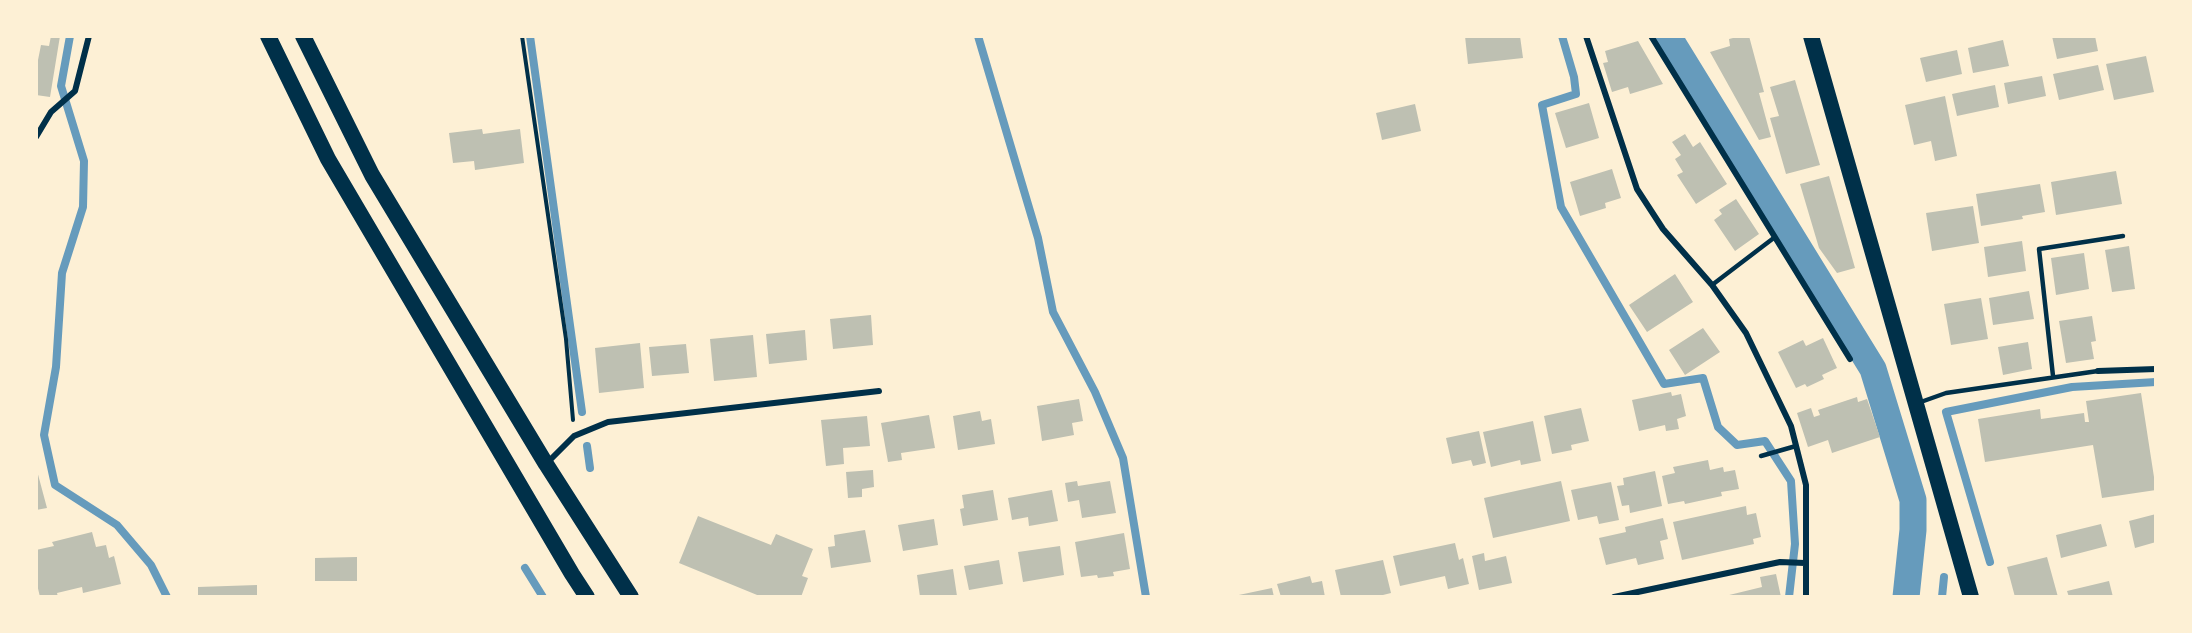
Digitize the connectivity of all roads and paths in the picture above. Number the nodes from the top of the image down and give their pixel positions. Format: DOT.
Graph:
graph roads {
  1 [pos="89,36"];
  2 [pos="268,36"];
  3 [pos="303,36"];
  4 [pos="522,36"];
  5 [pos="1586,36"];
  6 [pos="1651,36"];
  7 [pos="1811,36"];
  8 [pos="36,136"];
  9 [pos="2123,236"];
  10 [pos="1775,237"];
  11 [pos="1712,285"];
  12 [pos="1850,358"];
  13 [pos="2156,369"];
  14 [pos="2098,371"];
  15 [pos="2053,376"];
  16 [pos="879,390"];
  17 [pos="1916,404"];
  18 [pos="574,436"];
  19 [pos="1796,446"];
  20 [pos="1761,456"];
  21 [pos="546,464"];
  22 [pos="1805,563"];
  23 [pos="587,597"];
  24 [pos="631,597"];
  25 [pos="1614,597"];
  26 [pos="1806,597"];
  27 [pos="1971,597"];
  1 -- 8 [label="street"];
  2 -- 23 [label="highway"];
  3 -- 21 [label="highway"];
  4 -- 18 [label="path"];
  5 -- 11 [label="street"];
  6 -- 10 [label="street"];
  7 -- 17 [label="highway"];
  9 -- 15 [label="lane"];
  10 -- 11 [label="lane"];
  10 -- 12 [label="street"];
  11 -- 19 [label="street"];
  13 -- 14 [label="street"];
  14 -- 15 [label="lane"];
  15 -- 17 [label="lane"];
  16 -- 18 [label="street"];
  17 -- 27 [label="highway"];
  18 -- 21 [label="street"];
  19 -- 20 [label="lane"];
  19 -- 22 [label="street"];
  21 -- 24 [label="highway"];
  22 -- 25 [label="street"];
  22 -- 26 [label="street"];
}
